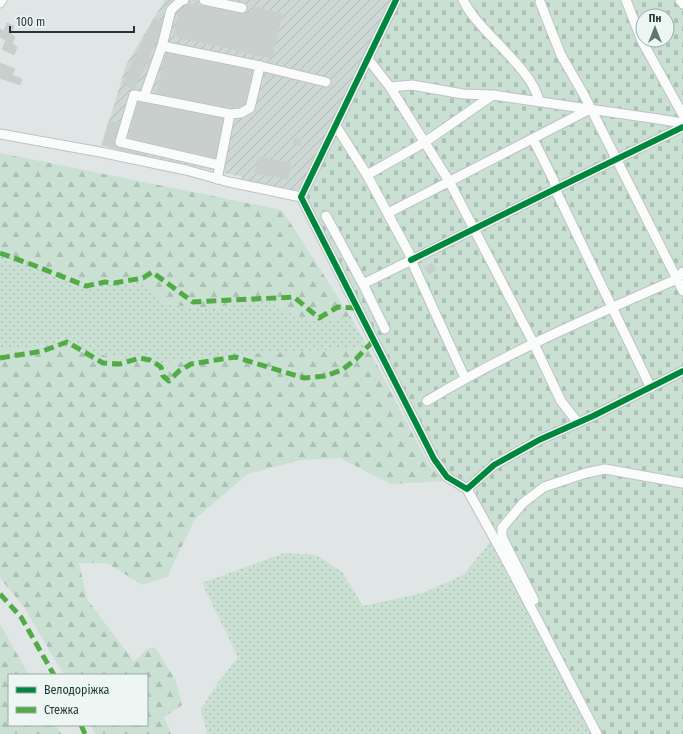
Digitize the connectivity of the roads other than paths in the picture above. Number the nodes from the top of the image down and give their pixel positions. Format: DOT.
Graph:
graph roads {
  1 [pos="2,0"];
  2 [pos="184,0"];
  3 [pos="204,0"];
  4 [pos="396,0"];
  5 [pos="463,0"];
  6 [pos="539,0"];
  7 [pos="626,0"];
  8 [pos="680,0"];
  9 [pos="0,3"];
  10 [pos="683,4"];
  11 [pos="242,8"];
  12 [pos="162,46"];
  13 [pos="368,59"];
  14 [pos="260,66"];
  15 [pos="326,82"];
  16 [pos="390,87"];
  17 [pos="493,95"];
  18 [pos="144,97"];
  19 [pos="539,101"];
  20 [pos="590,109"];
  21 [pos="230,114"];
  22 [pos="683,116"];
  23 [pos="683,124"];
  24 [pos="336,126"];
  25 [pos="683,127"];
  26 [pos="0,134"];
  27 [pos="533,139"];
  28 [pos="425,142"];
  29 [pos="617,158"];
  30 [pos="219,165"];
  31 [pos="368,175"];
  32 [pos="217,179"];
  33 [pos="449,181"];
  34 [pos="555,189"];
  35 [pos="301,197"];
  36 [pos="388,213"];
  37 [pos="326,216"];
  38 [pos="474,229"];
  39 [pos="411,260"];
  40 [pos="680,276"];
  41 [pos="363,284"];
  42 [pos="683,291"];
  43 [pos="612,307"];
  44 [pos="385,329"];
  45 [pos="534,344"];
  46 [pos="683,371"];
  47 [pos="465,378"];
  48 [pos="651,388"];
  49 [pos="426,401"];
  50 [pos="578,423"];
  51 [pos="683,483"];
  52 [pos="467,489"];
  53 [pos="534,600"];
  54 [pos="597,734"];
  1 -- 9 [label="street"];
  2 -- 12 [label="street"];
  3 -- 11 [label="street"];
  4 -- 13 [label="street"];
  5 -- 19 [label="street"];
  6 -- 20 [label="street"];
  7 -- 22 [label="street"];
  8 -- 10 [label="street"];
  12 -- 14 [label="street"];
  12 -- 18 [label="street"];
  13 -- 16 [label="street"];
  13 -- 24 [label="street"];
  14 -- 15 [label="street"];
  14 -- 21 [label="street"];
  16 -- 17 [label="street"];
  16 -- 28 [label="street"];
  17 -- 19 [label="street"];
  17 -- 28 [label="street"];
  18 -- 21 [label="street"];
  18 -- 30 [label="street"];
  19 -- 20 [label="street"];
  20 -- 23 [label="street"];
  20 -- 27 [label="street"];
  20 -- 29 [label="street"];
  21 -- 30 [label="street"];
  24 -- 31 [label="street"];
  24 -- 35 [label="street"];
  25 -- 29 [label="street"];
  26 -- 32 [label="street"];
  27 -- 33 [label="street"];
  27 -- 34 [label="street"];
  28 -- 31 [label="street"];
  28 -- 33 [label="street"];
  29 -- 34 [label="street"];
  29 -- 40 [label="street"];
  30 -- 32 [label="street"];
  31 -- 36 [label="street"];
  32 -- 35 [label="street"];
  33 -- 36 [label="street"];
  33 -- 38 [label="street"];
  34 -- 38 [label="street"];
  34 -- 43 [label="street"];
  35 -- 52 [label="street"];
  36 -- 39 [label="street"];
  37 -- 41 [label="street"];
  38 -- 39 [label="street"];
  38 -- 45 [label="street"];
  39 -- 41 [label="street"];
  39 -- 47 [label="street"];
  40 -- 42 [label="street"];
  40 -- 43 [label="street"];
  41 -- 44 [label="street"];
  43 -- 45 [label="street"];
  43 -- 48 [label="street"];
  45 -- 47 [label="street"];
  45 -- 50 [label="street"];
  46 -- 48 [label="street"];
  47 -- 49 [label="street"];
  48 -- 50 [label="street"];
  50 -- 52 [label="street"];
  51 -- 53 [label="street"];
  52 -- 54 [label="street"];
}
